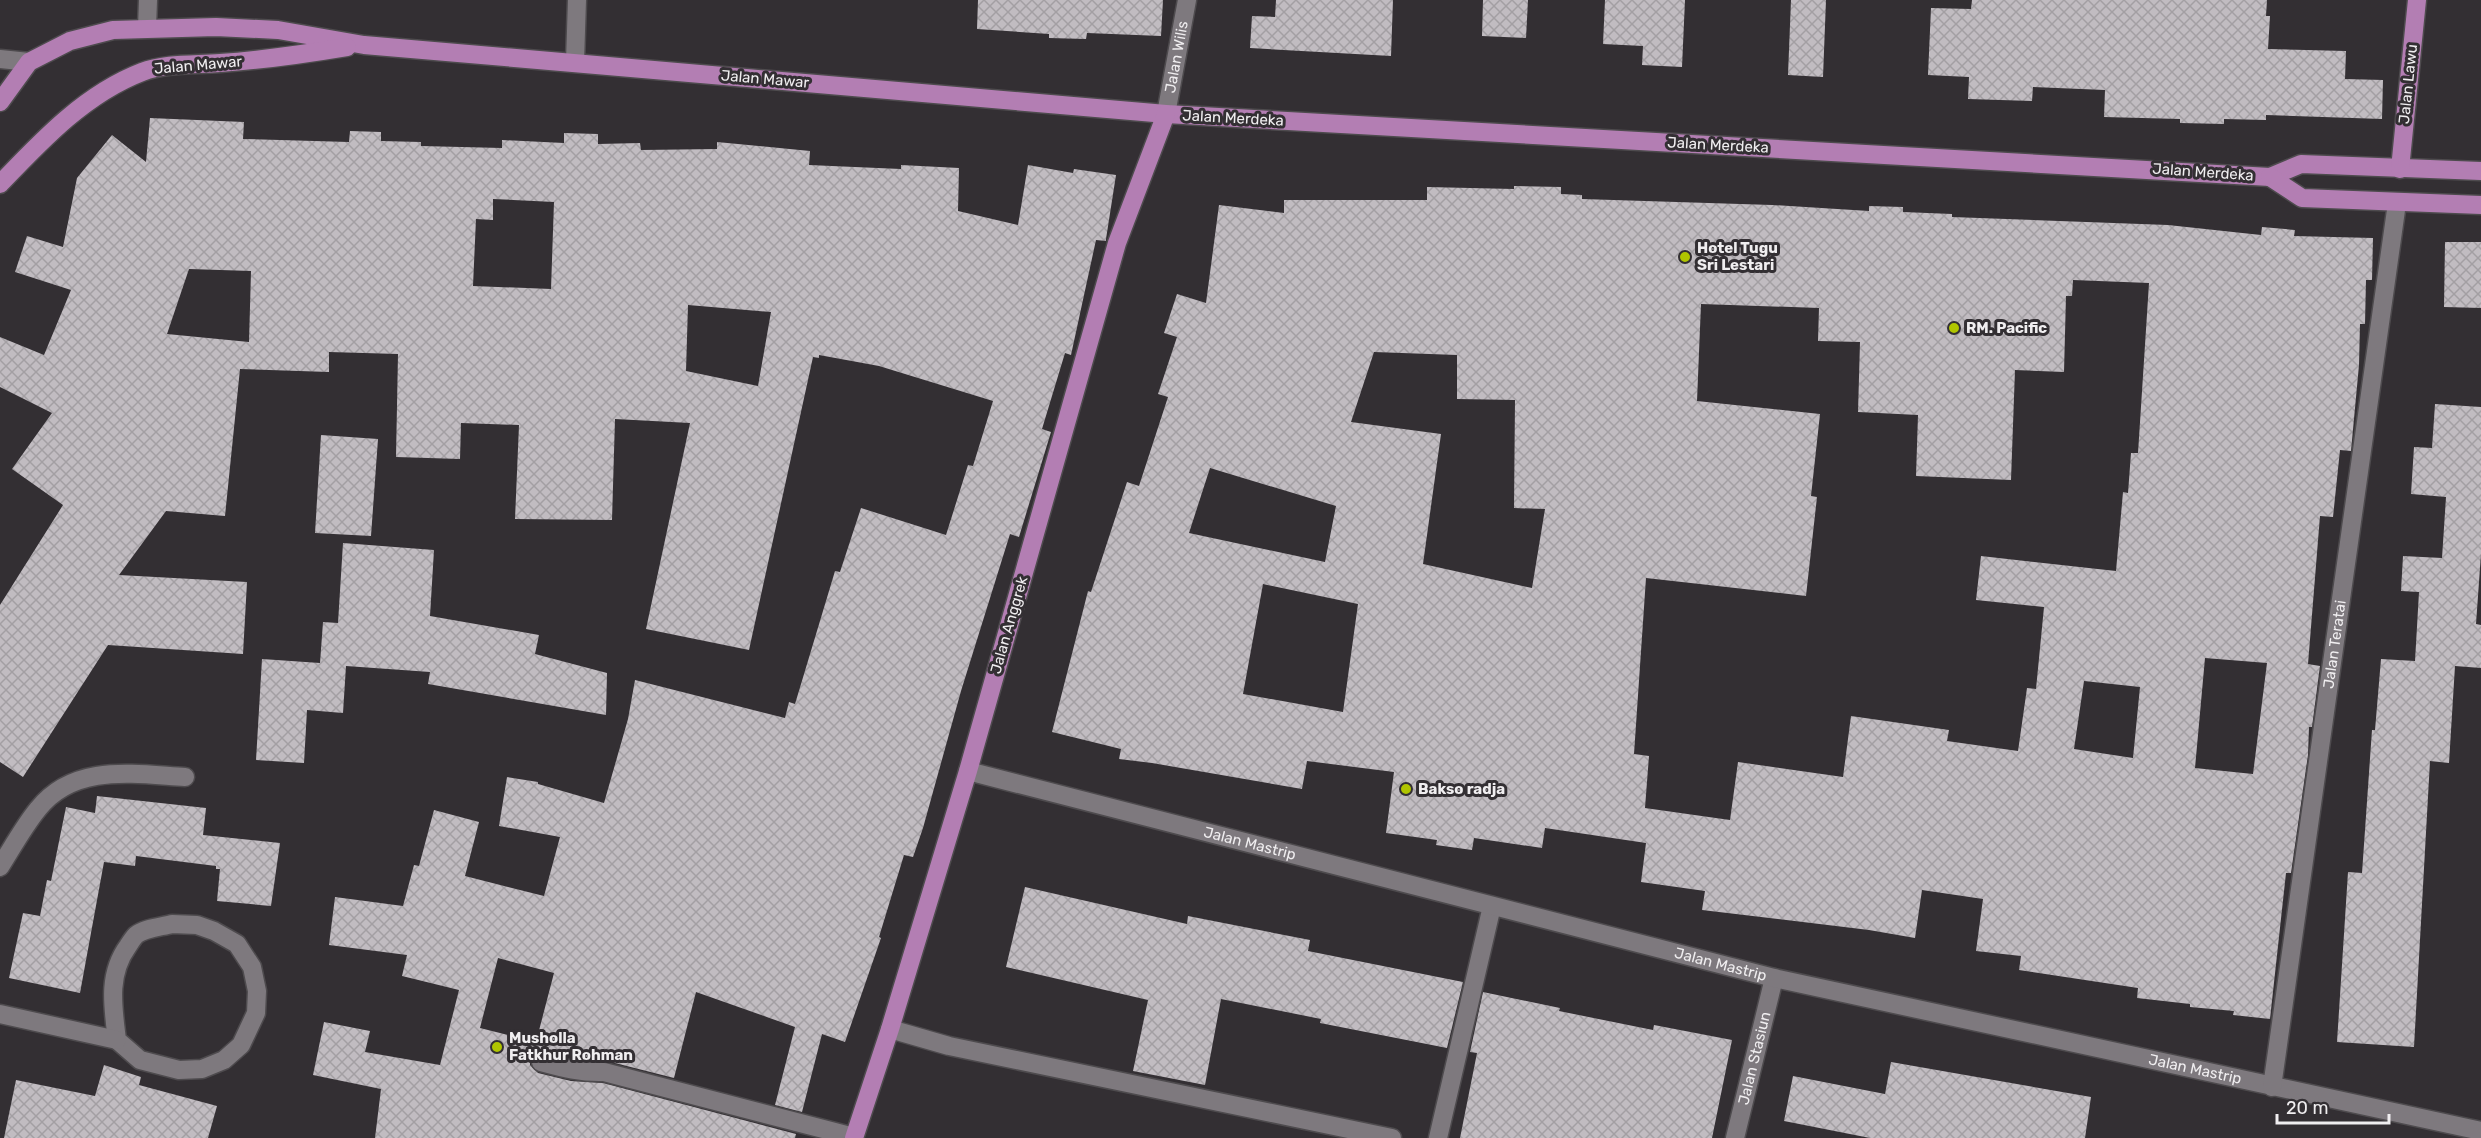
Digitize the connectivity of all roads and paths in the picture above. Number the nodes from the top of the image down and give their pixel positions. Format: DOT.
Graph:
graph roads {
  1 [pos="148,0"];
  2 [pos="577,0"];
  3 [pos="1187,0"];
  4 [pos="2417,0"];
  5 [pos="147,28"];
  6 [pos="364,45"];
  7 [pos="0,59"];
  8 [pos="29,62"];
  9 [pos="576,62"];
  10 [pos="0,102"];
  11 [pos="1166,114"];
  12 [pos="2400,168"];
  13 [pos="2481,171"];
  14 [pos="2270,177"];
  15 [pos="0,184"];
  16 [pos="2397,203"];
  17 [pos="2481,205"];
  18 [pos="968,771"];
  19 [pos="185,777"];
  20 [pos="0,867"];
  21 [pos="1492,906"];
  22 [pos="1774,978"];
  23 [pos="0,1014"];
  24 [pos="890,1029"];
  25 [pos="117,1040"];
  26 [pos="542,1062"];
  27 [pos="2272,1087"];
  28 [pos="2481,1131"];
  29 [pos="854,1138"];
  30 [pos="1392,1138"];
  31 [pos="1438,1138"];
  32 [pos="1736,1138"];
  1 -- 5 [label="street"];
  2 -- 9 [label="street"];
  3 -- 11 [label="street, Jalan Wilis"];
  4 -- 12 [label="main road, Jalan Lawu"];
  5 -- 6 [label="main road, Jalan Mawar"];
  5 -- 8 [label="main road, Jalan Mawar"];
  6 -- 9 [label="main road, Jalan Mawar"];
  6 -- 15 [label="main road, Jalan Mawar"];
  7 -- 8 [label="street"];
  8 -- 10 [label="main road, Jalan Mawar"];
  9 -- 11 [label="main road, Jalan Mawar"];
  11 -- 14 [label="main road, Jalan Merdeka"];
  11 -- 18 [label="main road, Jalan Anggrek"];
  12 -- 13 [label="main road, Jalan Merdeka"];
  12 -- 14 [label="main road, Jalan Merdeka"];
  14 -- 16 [label="main road, Jalan Merdeka"];
  16 -- 17 [label="main road, Jalan Merdeka"];
  16 -- 27 [label="street, Jalan Teratai"];
  18 -- 21 [label="street, Jalan Mastrip"];
  18 -- 24 [label="main road, Jalan Anggrek"];
  19 -- 20 [label="street"];
  21 -- 22 [label="street, Jalan Mastrip"];
  21 -- 31 [label="street"];
  22 -- 27 [label="street, Jalan Mastrip"];
  22 -- 32 [label="street, Jalan Stasiun"];
  23 -- 25 [label="street"];
  24 -- 29 [label="main road, Jalan Anggrek"];
  24 -- 30 [label="street"];
  25 -- 25 [label="street"];
  26 -- 29 [label="street"];
  27 -- 28 [label="street, Jalan Mastrip"];
}
